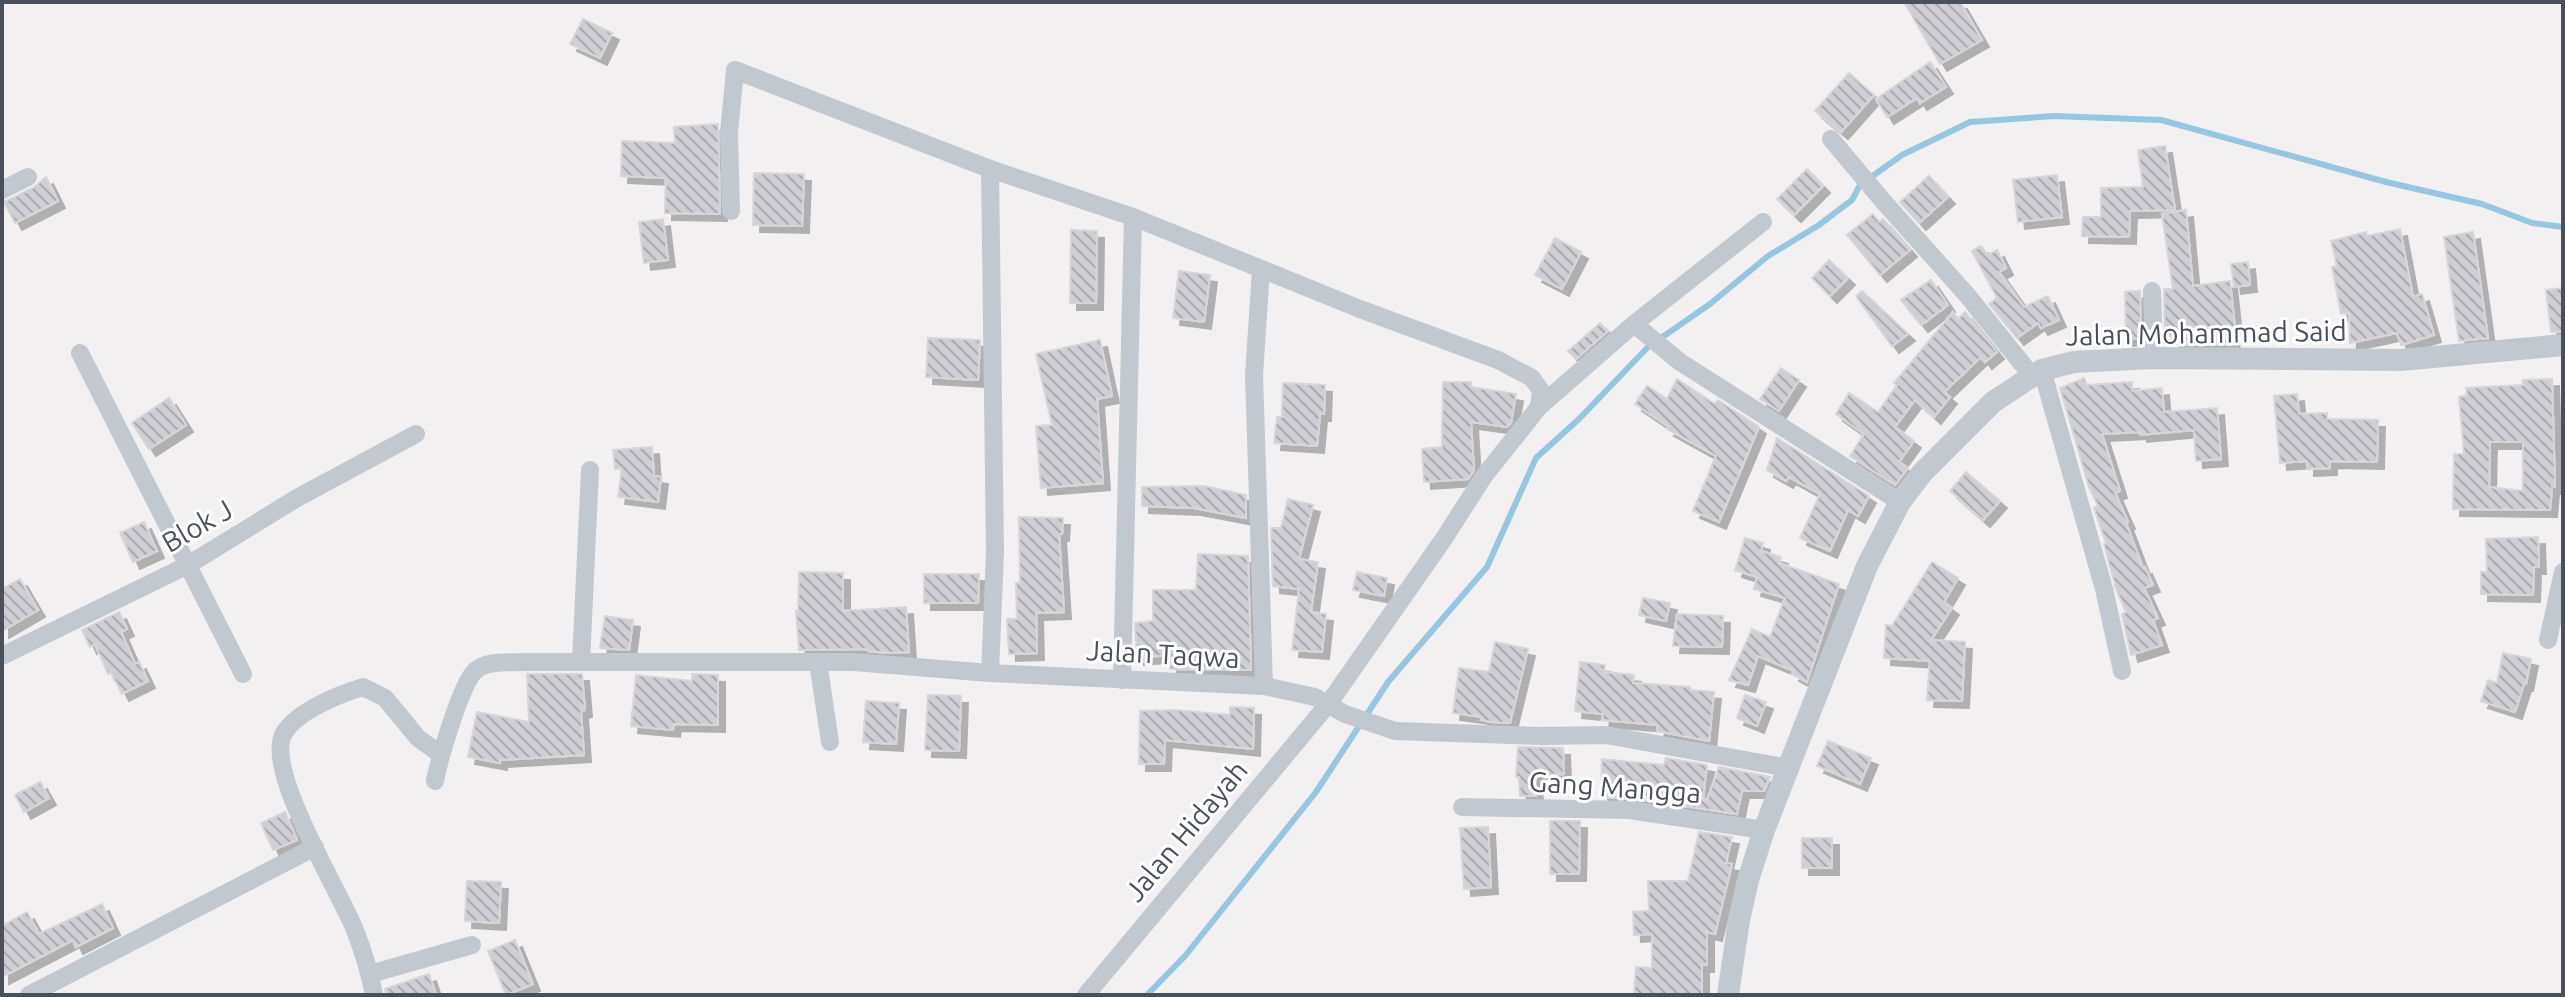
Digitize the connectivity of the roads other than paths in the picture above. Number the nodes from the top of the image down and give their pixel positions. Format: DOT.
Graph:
graph roads {
  1 [pos="1831,139"];
  2 [pos="990,169"];
  3 [pos="28,177"];
  4 [pos="2,190"];
  5 [pos="731,211"];
  6 [pos="1133,217"];
  7 [pos="1763,222"];
  8 [pos="1261,270"];
  9 [pos="2152,291"];
  10 [pos="1640,330"];
  11 [pos="2563,345"];
  12 [pos="80,353"];
  13 [pos="2154,358"];
  14 [pos="2037,373"];
  15 [pos="1539,407"];
  16 [pos="416,434"];
  17 [pos="590,470"];
  18 [pos="1900,502"];
  19 [pos="188,565"];
  20 [pos="2563,572"];
  21 [pos="2548,640"];
  22 [pos="2,656"];
  23 [pos="581,662"];
  24 [pos="818,662"];
  25 [pos="2122,671"];
  26 [pos="990,673"];
  27 [pos="243,674"];
  28 [pos="1122,680"];
  29 [pos="1264,686"];
  30 [pos="1329,703"];
  31 [pos="830,742"];
  32 [pos="440,754"];
  33 [pos="1789,768"];
  34 [pos="435,781"];
  35 [pos="1462,807"];
  36 [pos="1764,830"];
  37 [pos="315,847"];
  38 [pos="472,945"];
  39 [pos="370,974"];
  40 [pos="29,995"];
  41 [pos="374,995"];
  42 [pos="1086,995"];
  43 [pos="1728,995"];
  1 -- 14 [label="street"];
  2 -- 5 [label="street"];
  2 -- 6 [label="street"];
  2 -- 26 [label="street"];
  3 -- 4 [label="street"];
  6 -- 8 [label="street"];
  6 -- 28 [label="street"];
  7 -- 10 [label="street, Jalan Hidayah"];
  8 -- 15 [label="street"];
  8 -- 29 [label="street"];
  9 -- 13 [label="street"];
  10 -- 15 [label="street, Jalan Hidayah"];
  10 -- 18 [label="street"];
  11 -- 13 [label="street, Jalan Mohammad Said"];
  12 -- 19 [label="street"];
  13 -- 14 [label="street, Jalan Mohammad Said"];
  14 -- 18 [label="street, Jalan Mohammad Said"];
  14 -- 25 [label="street"];
  15 -- 30 [label="street, Jalan Hidayah"];
  16 -- 19 [label="street, Blok J"];
  17 -- 23 [label="street"];
  18 -- 33 [label="street, Jalan Mohammad Said"];
  19 -- 22 [label="street, Blok J"];
  19 -- 27 [label="street"];
  20 -- 21 [label="street"];
  23 -- 24 [label="street, Jalan Taqwa"];
  23 -- 32 [label="street, Jalan Taqwa"];
  24 -- 26 [label="street, Jalan Taqwa"];
  24 -- 31 [label="street"];
  26 -- 28 [label="street, Jalan Taqwa"];
  28 -- 29 [label="street, Jalan Taqwa"];
  29 -- 30 [label="street, Jalan Taqwa"];
  30 -- 33 [label="street, Jalan Taqwa"];
  30 -- 42 [label="street, Jalan Hidayah"];
  32 -- 34 [label="street"];
  32 -- 37 [label="street"];
  33 -- 36 [label="street, Jalan Mohammad Said"];
  35 -- 36 [label="street, Gang Mangga"];
  36 -- 43 [label="street, Jalan Mohammad Said"];
  37 -- 39 [label="street"];
  37 -- 40 [label="street"];
  38 -- 39 [label="street"];
  39 -- 41 [label="street"];
}
